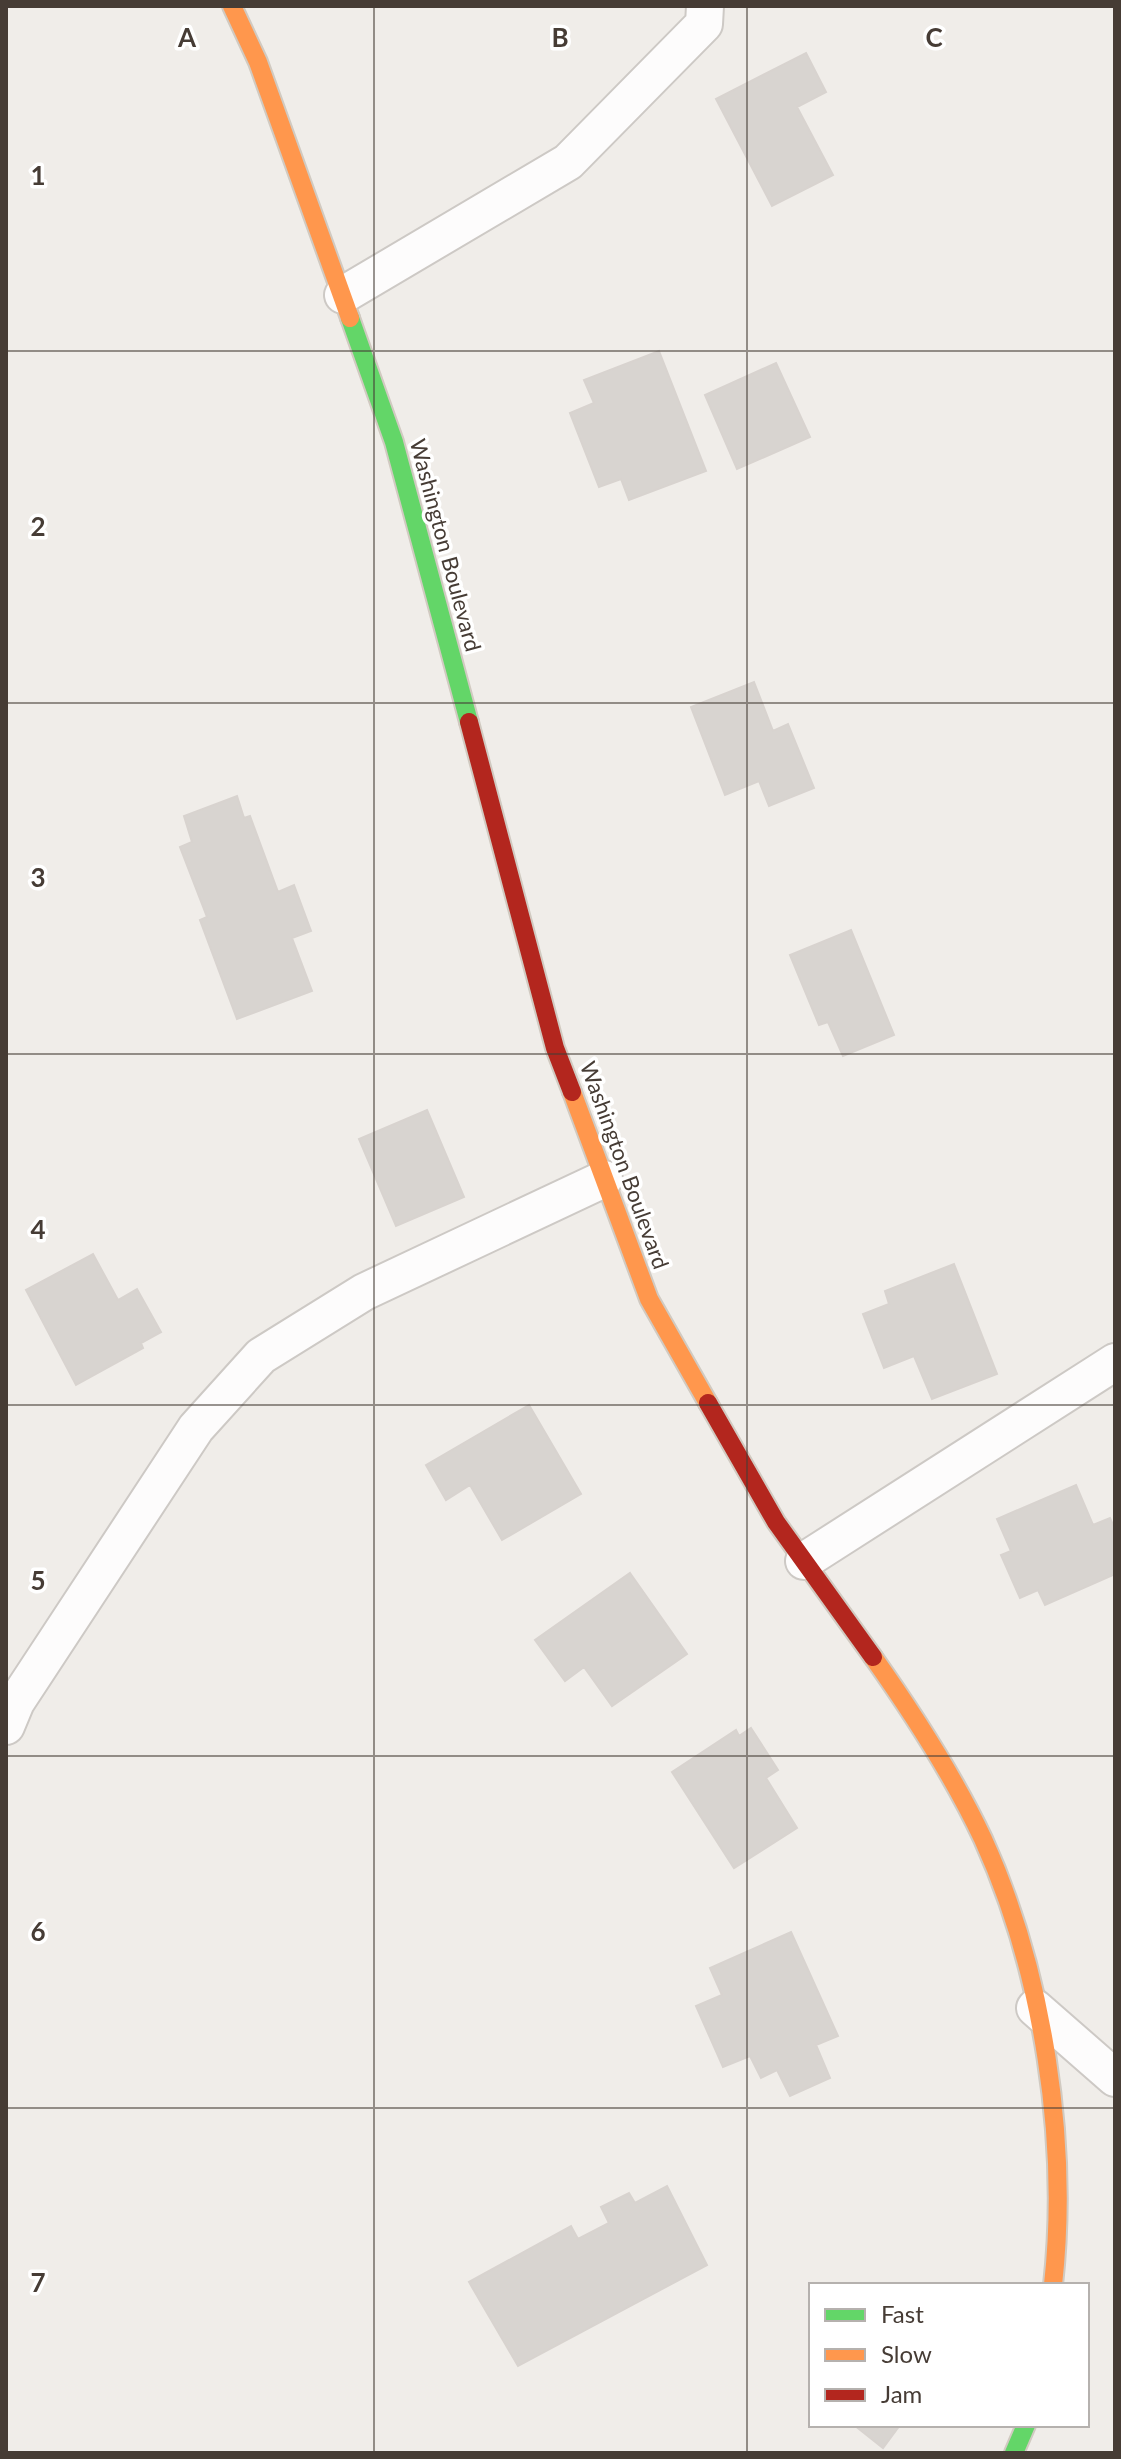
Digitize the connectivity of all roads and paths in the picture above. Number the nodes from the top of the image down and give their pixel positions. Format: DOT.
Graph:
graph roads {
  1 [pos="232,6"];
  2 [pos="705,6"];
  3 [pos="343,295"];
  4 [pos="604,1179"];
  5 [pos="1115,1362"];
  6 [pos="804,1561"];
  7 [pos="6,1726"];
  8 [pos="1035,2008"];
  9 [pos="1115,2078"];
  10 [pos="1053,2283"];
  11 [pos="1025,2427"];
  12 [pos="1014,2453"];
  1 -- 3 [label="street, Washington Boulevard"];
  2 -- 3 [label="lane"];
  3 -- 4 [label="street, Washington Boulevard"];
  4 -- 6 [label="street, Washington Boulevard"];
  4 -- 7 [label="lane"];
  5 -- 6 [label="lane"];
  6 -- 8 [label="street, Washington Boulevard"];
  8 -- 9 [label="lane"];
  8 -- 10 [label="street, Washington Boulevard"];
  11 -- 12 [label="street"];
}
